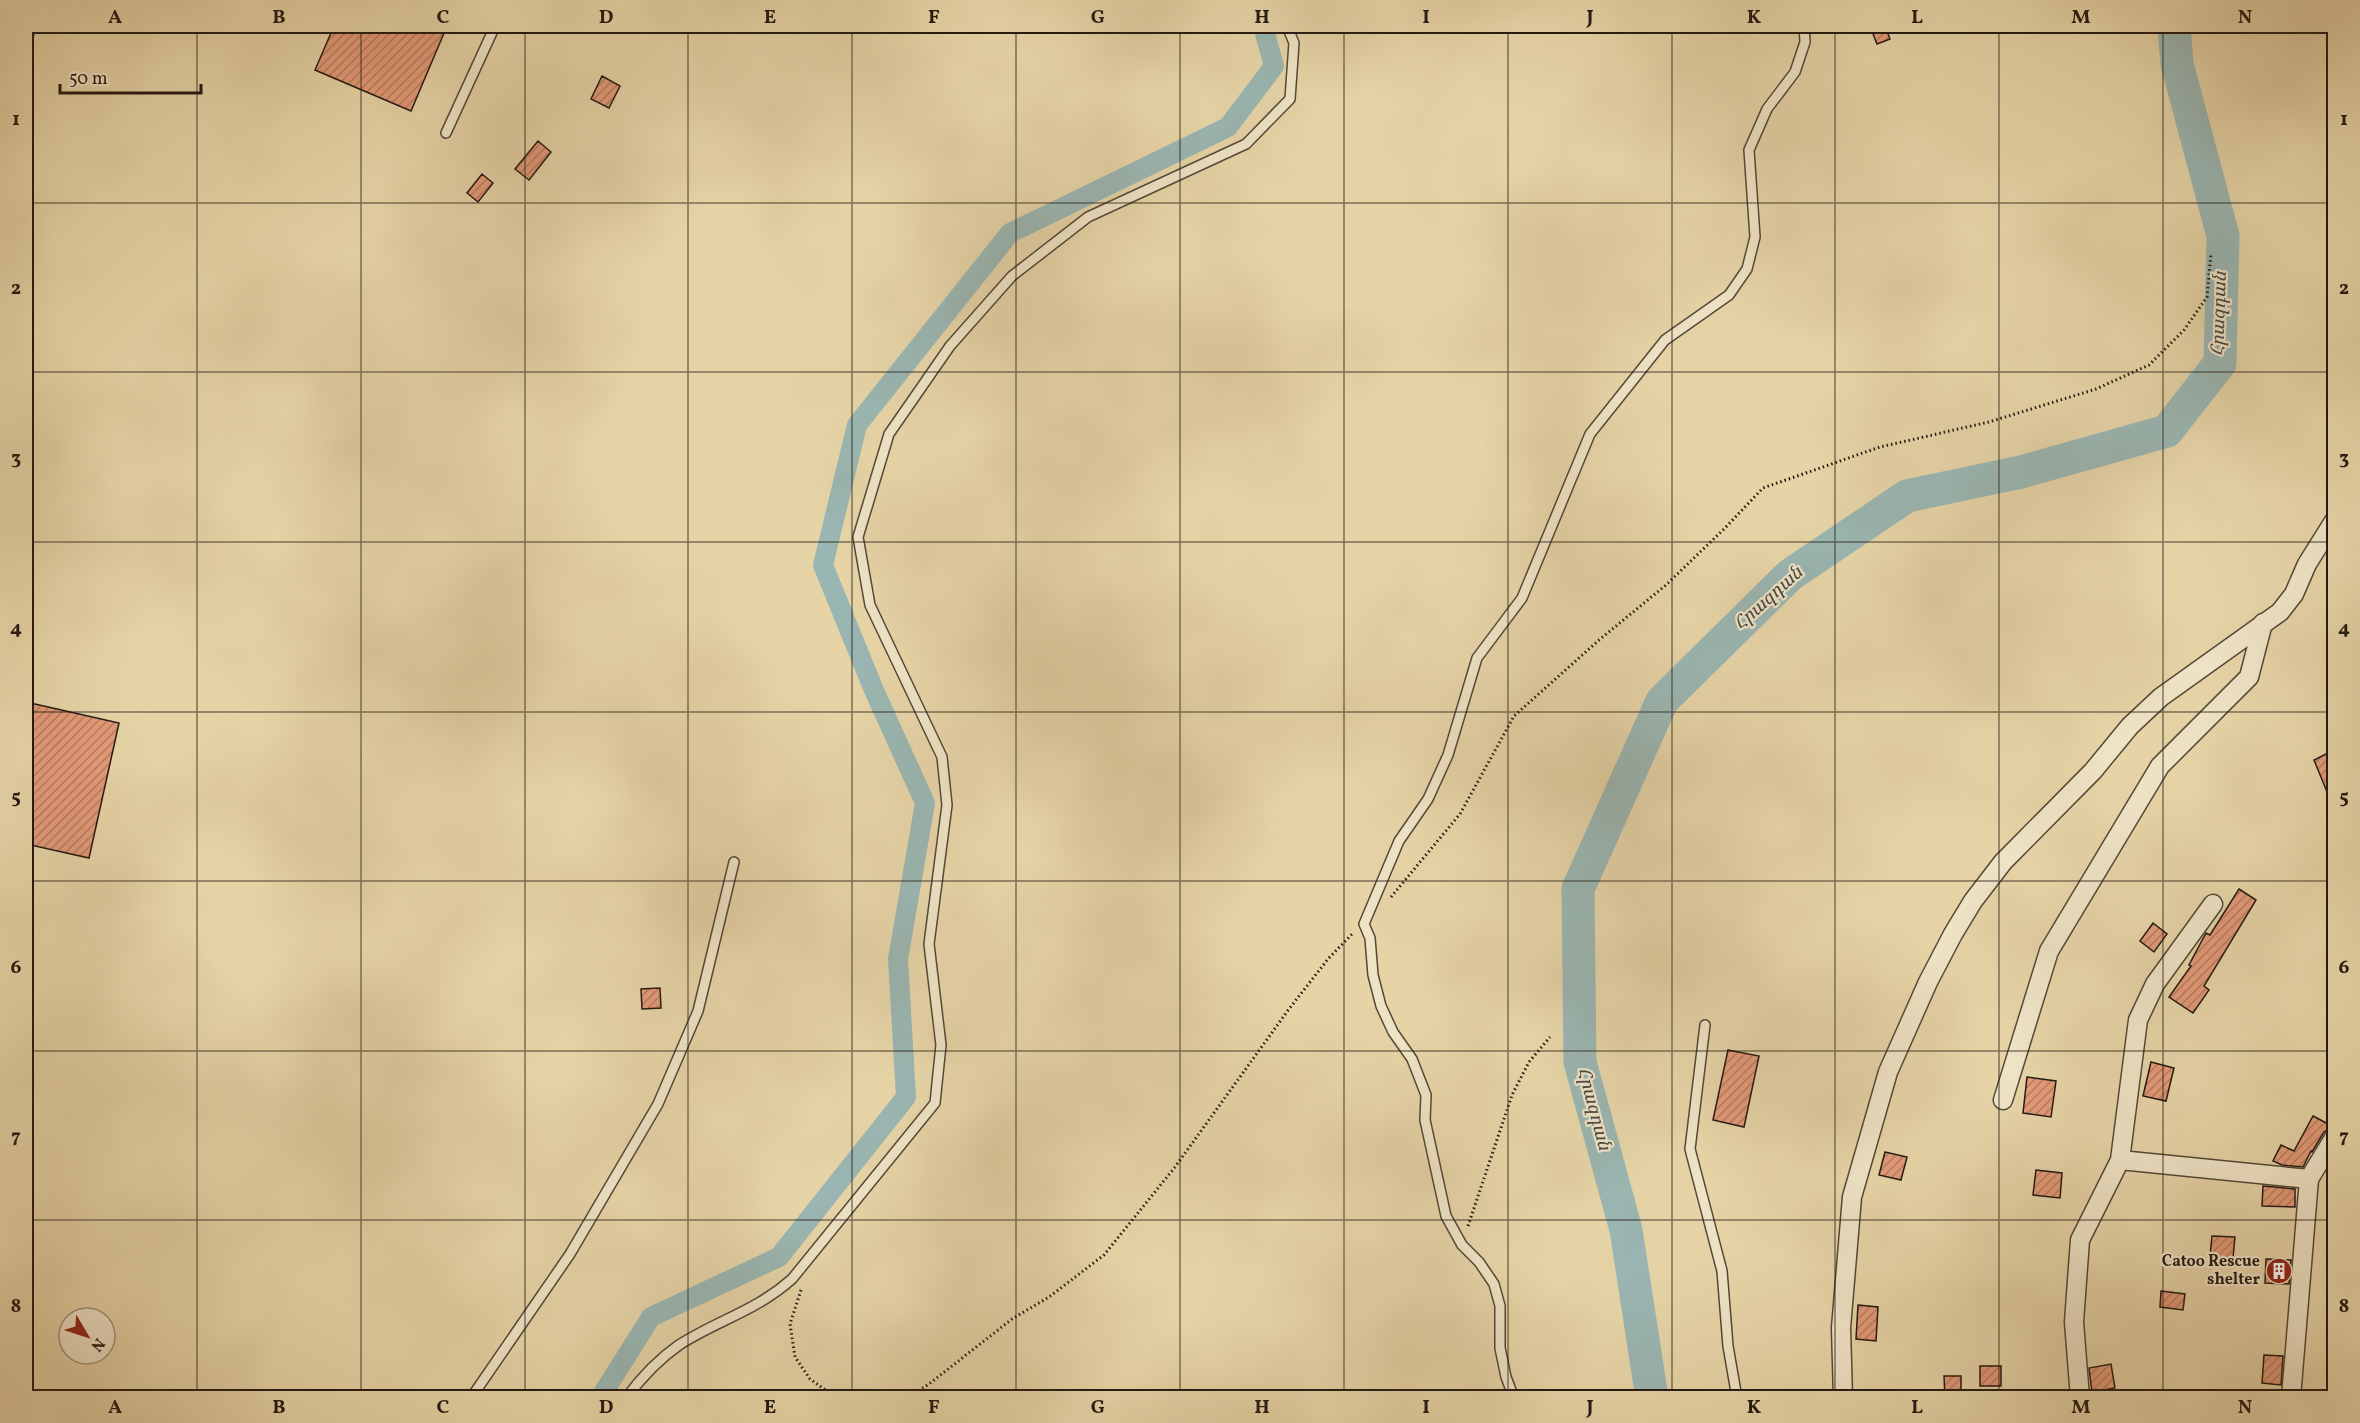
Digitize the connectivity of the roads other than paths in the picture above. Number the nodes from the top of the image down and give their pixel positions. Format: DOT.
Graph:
graph roads {
  1 [pos="32,26"];
  2 [pos="495,26"];
  3 [pos="1287,26"];
  4 [pos="1804,26"];
  5 [pos="26,40"];
  6 [pos="446,134"];
  7 [pos="2334,521"];
  8 [pos="2263,623"];
  9 [pos="734,862"];
  10 [pos="2213,904"];
  11 [pos="1705,1025"];
  12 [pos="2003,1100"];
  13 [pos="2334,1138"];
  14 [pos="2120,1160"];
  15 [pos="2309,1179"];
  16 [pos="471,1398"];
  17 [pos="626,1398"];
  18 [pos="1514,1398"];
  19 [pos="1737,1398"];
  20 [pos="1843,1398"];
  21 [pos="2080,1398"];
  22 [pos="2291,1398"];
  1 -- 5 [label="lane"];
  2 -- 6 [label="lane"];
  3 -- 17 [label="lane"];
  4 -- 18 [label="lane"];
  7 -- 8 [label="street"];
  8 -- 12 [label="street"];
  8 -- 20 [label="street"];
  9 -- 16 [label="lane"];
  10 -- 14 [label="street"];
  11 -- 19 [label="lane"];
  13 -- 15 [label="street"];
  14 -- 15 [label="street"];
  14 -- 21 [label="street"];
  15 -- 22 [label="street"];
}
